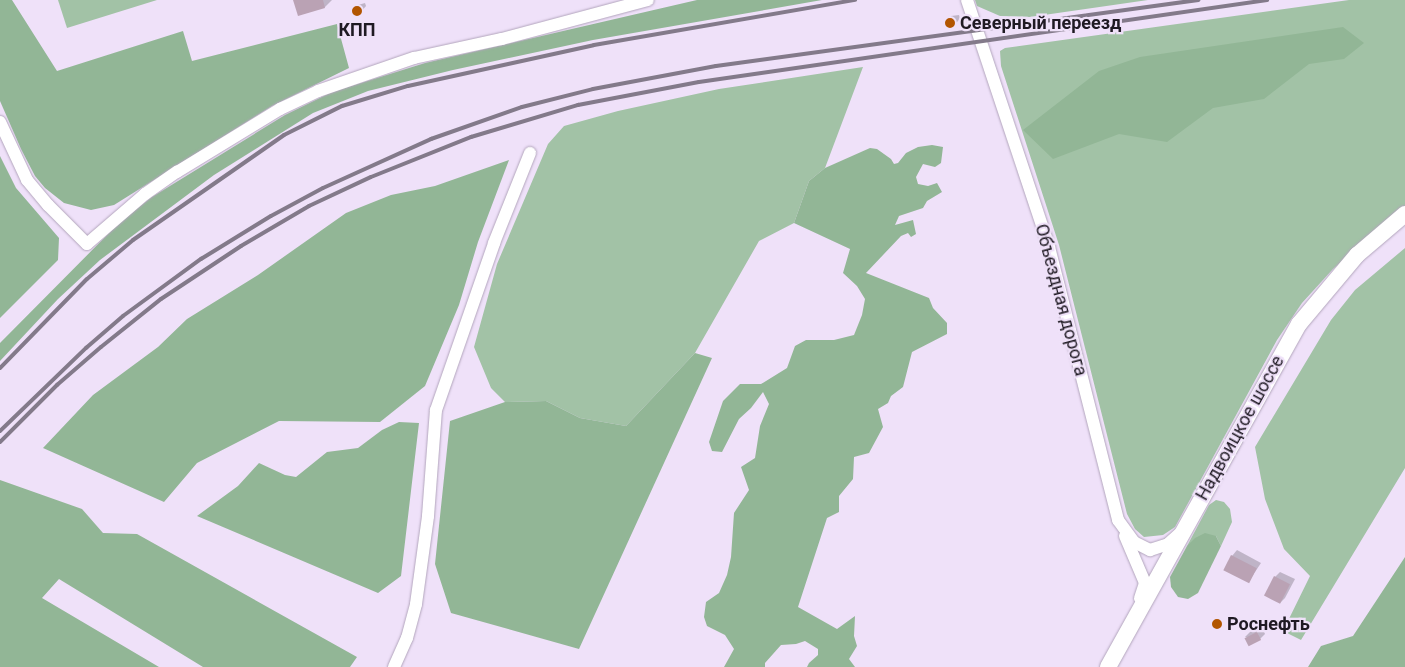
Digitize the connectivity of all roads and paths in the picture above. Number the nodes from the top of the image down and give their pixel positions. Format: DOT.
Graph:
graph roads {
  1 [pos="648,0"];
  2 [pos="967,0"];
  3 [pos="0,122"];
  4 [pos="530,153"];
  5 [pos="1405,214"];
  6 [pos="1118,520"];
  7 [pos="1185,528"];
  8 [pos="1129,629"];
  9 [pos="394,667"];
  10 [pos="1108,667"];
  1 -- 3 [label="street"];
  2 -- 6 [label="street, Объездная дорога"];
  4 -- 9 [label="street"];
  5 -- 7 [label="main road, Надвоицкое шоссе"];
  6 -- 7 [label="street, Объездная дорога"];
  6 -- 8 [label="street"];
  7 -- 8 [label="main road, Надвоицкое шоссе"];
  8 -- 10 [label="main road, Надвоицкое шоссе"];
}
